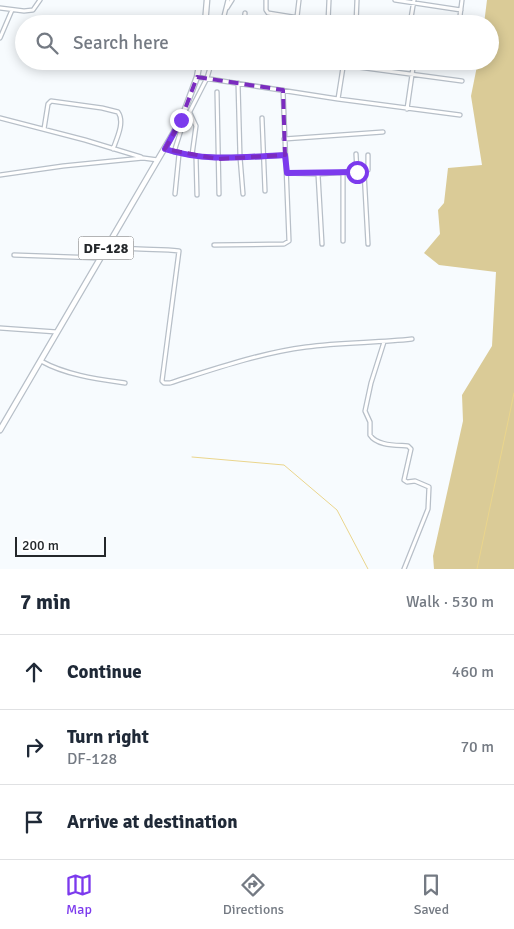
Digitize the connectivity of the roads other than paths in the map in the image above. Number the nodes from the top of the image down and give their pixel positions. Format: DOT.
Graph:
graph roads {
  1 [pos="40,0"];
  2 [pos="207,0"];
  3 [pos="228,0"];
  4 [pos="232,0"];
  5 [pos="266,0"];
  6 [pos="299,0"];
  7 [pos="329,0"];
  8 [pos="357,0"];
  9 [pos="395,0"];
  10 [pos="462,0"];
  11 [pos="414,2"];
  12 [pos="0,8"];
  13 [pos="227,8"];
  14 [pos="12,10"];
  15 [pos="461,10"];
  16 [pos="206,15"];
  17 [pos="225,15"];
  18 [pos="282,15"];
  19 [pos="297,15"];
  20 [pos="328,15"];
  21 [pos="356,15"];
  22 [pos="412,15"];
  23 [pos="460,15"];
  24 [pos="0,38"];
  25 [pos="198,70"];
  26 [pos="209,70"];
  27 [pos="343,70"];
  28 [pos="384,70"];
  29 [pos="413,70"];
  30 [pos="412,75"];
  31 [pos="197,77"];
  32 [pos="207,78"];
  33 [pos="462,81"];
  34 [pos="238,83"];
  35 [pos="283,90"];
  36 [pos="216,92"];
  37 [pos="338,99"];
  38 [pos="407,109"];
  39 [pos="190,113"];
  40 [pos="460,116"];
  41 [pos="0,118"];
  42 [pos="262,118"];
  43 [pos="44,129"];
  44 [pos="383,132"];
  45 [pos="284,139"];
  46 [pos="112,149"];
  47 [pos="165,149"];
  48 [pos="174,152"];
  49 [pos="180,154"];
  50 [pos="356,154"];
  51 [pos="285,155"];
  52 [pos="368,155"];
  53 [pos="194,156"];
  54 [pos="264,156"];
  55 [pos="143,158"];
  56 [pos="240,158"];
  57 [pos="218,159"];
  58 [pos="158,160"];
  59 [pos="364,171"];
  60 [pos="357,172"];
  61 [pos="287,173"];
  62 [pos="342,173"];
  63 [pos="318,174"];
  64 [pos="0,175"];
  65 [pos="265,191"];
  66 [pos="175,194"];
  67 [pos="219,194"];
  68 [pos="243,194"];
  69 [pos="197,195"];
  70 [pos="343,241"];
  71 [pos="109,244"];
  72 [pos="322,244"];
  73 [pos="368,244"];
  74 [pos="214,245"];
  75 [pos="14,255"];
  76 [pos="101,258"];
  77 [pos="0,328"];
  78 [pos="58,332"];
  79 [pos="412,339"];
  80 [pos="384,342"];
  81 [pos="41,361"];
  82 [pos="125,383"];
  83 [pos="0,430"];
  84 [pos="404,569"];
  1 -- 14 [label="street"];
  2 -- 16 [label="main road"];
  3 -- 13 [label="street"];
  4 -- 13 [label="street"];
  5 -- 18 [label="street"];
  6 -- 19 [label="street"];
  7 -- 20 [label="street"];
  8 -- 21 [label="street"];
  9 -- 11 [label="street"];
  10 -- 15 [label="street"];
  11 -- 15 [label="street"];
  11 -- 22 [label="street"];
  12 -- 14 [label="street"];
  13 -- 17 [label="street"];
  14 -- 24 [label="street"];
  15 -- 23 [label="street"];
  25 -- 31 [label="main road, DF-128 / DF-128"];
  26 -- 32 [label="street"];
  27 -- 37 [label="street"];
  28 -- 30 [label="street"];
  29 -- 30 [label="street"];
  30 -- 33 [label="street"];
  30 -- 38 [label="street"];
  31 -- 32 [label="street"];
  31 -- 47 [label="main road, DF-128 / DF-128"];
  32 -- 34 [label="street"];
  32 -- 39 [label="street"];
  34 -- 35 [label="street"];
  34 -- 56 [label="street"];
  35 -- 37 [label="street"];
  35 -- 45 [label="street"];
  36 -- 57 [label="street"];
  37 -- 38 [label="street"];
  38 -- 40 [label="street"];
  39 -- 48 [label="street"];
  39 -- 53 [label="street"];
  41 -- 43 [label="street"];
  42 -- 54 [label="street"];
  43 -- 46 [label="street"];
  43 -- 46 [label="street"];
  44 -- 45 [label="street"];
  45 -- 51 [label="street"];
  46 -- 55 [label="street"];
  47 -- 48 [label="street"];
  47 -- 58 [label="main road, DF-128 / DF-128"];
  48 -- 49 [label="street"];
  49 -- 53 [label="street"];
  49 -- 66 [label="street"];
  50 -- 60 [label="street"];
  51 -- 54 [label="street"];
  51 -- 61 [label="street"];
  52 -- 59 [label="street"];
  53 -- 57 [label="street"];
  53 -- 69 [label="street"];
  54 -- 56 [label="street"];
  54 -- 65 [label="street"];
  55 -- 58 [label="street"];
  55 -- 64 [label="street"];
  56 -- 57 [label="street"];
  56 -- 68 [label="street"];
  57 -- 67 [label="street"];
  58 -- 71 [label="main road, DF-128 / DF-128"];
  59 -- 60 [label="street"];
  59 -- 73 [label="street"];
  60 -- 62 [label="street"];
  61 -- 63 [label="street"];
  61 -- 74 [label="street"];
  62 -- 63 [label="street"];
  62 -- 70 [label="street"];
  63 -- 72 [label="street"];
  71 -- 76 [label="main road, DF-128 / DF-128"];
  71 -- 80 [label="street"];
  75 -- 76 [label="street"];
  76 -- 78 [label="main road, DF-128 / DF-128"];
  77 -- 78 [label="street"];
  78 -- 81 [label="main road, DF-128 / DF-128"];
  79 -- 80 [label="street"];
  80 -- 84 [label="street"];
  81 -- 82 [label="street"];
  81 -- 83 [label="main road, DF-128 / DF-128"];
}
